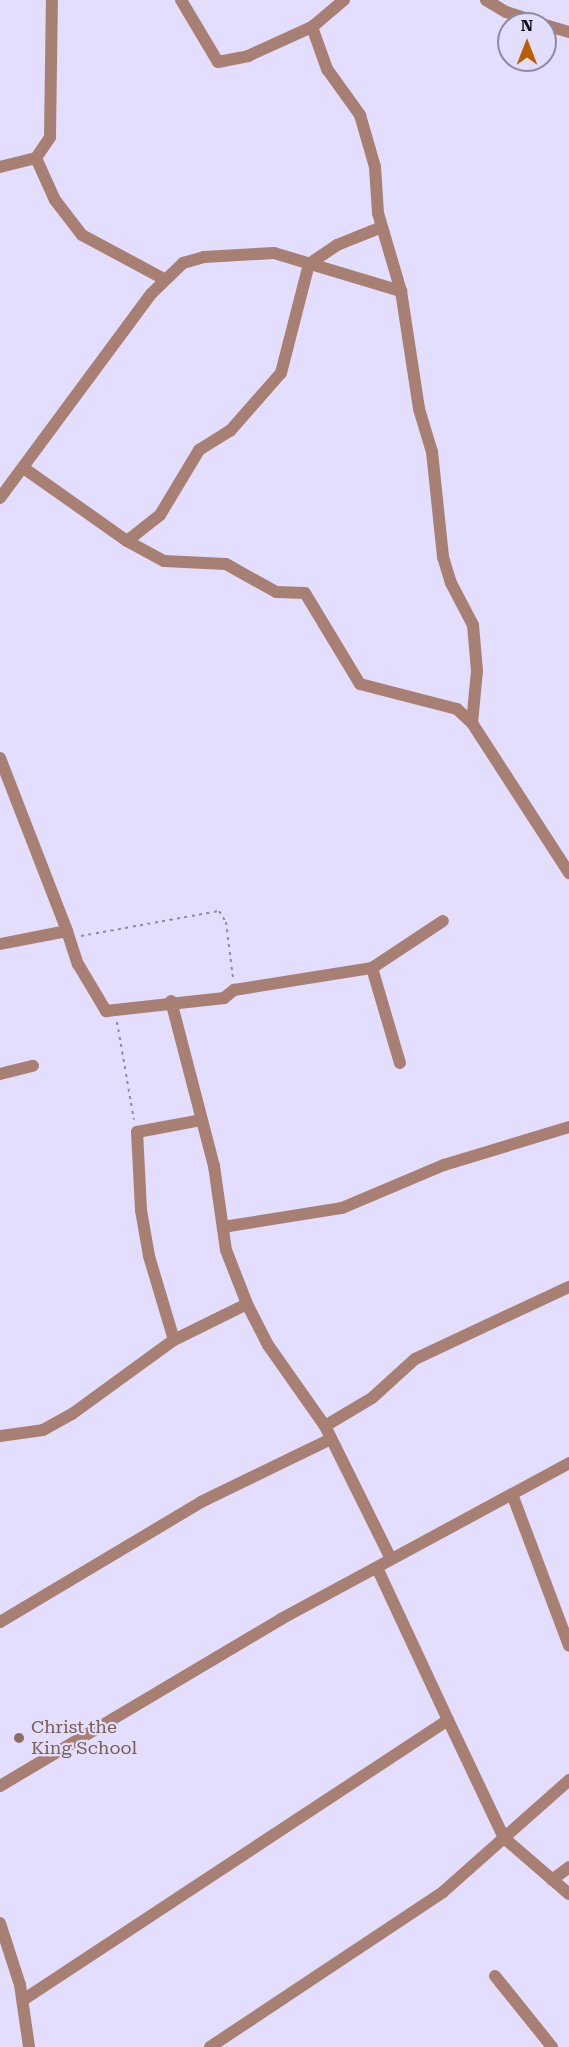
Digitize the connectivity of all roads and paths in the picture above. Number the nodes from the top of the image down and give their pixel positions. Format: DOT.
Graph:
graph roads {
  1 [pos="52,0"];
  2 [pos="181,0"];
  3 [pos="344,0"];
  4 [pos="486,0"];
  5 [pos="514,12"];
  6 [pos="312,27"];
  7 [pos="36,158"];
  8 [pos="0,167"];
  9 [pos="382,227"];
  10 [pos="309,264"];
  11 [pos="164,279"];
  12 [pos="401,291"];
  13 [pos="25,469"];
  14 [pos="0,498"];
  15 [pos="127,541"];
  16 [pos="472,723"];
  17 [pos="0,758"];
  18 [pos="569,873"];
  19 [pos="443,921"];
  20 [pos="68,935"];
  21 [pos="0,944"];
  22 [pos="372,968"];
  23 [pos="234,990"];
  24 [pos="171,1001"];
  25 [pos="106,1011"];
  26 [pos="400,1063"];
  27 [pos="33,1066"];
  28 [pos="0,1074"];
  29 [pos="201,1120"];
  30 [pos="569,1127"];
  31 [pos="137,1131"];
  32 [pos="223,1227"];
  33 [pos="569,1287"];
  34 [pos="247,1304"];
  35 [pos="174,1340"];
  36 [pos="325,1426"];
  37 [pos="0,1436"];
  38 [pos="331,1439"];
  39 [pos="569,1463"];
  40 [pos="512,1494"];
  41 [pos="391,1559"];
  42 [pos="377,1568"];
  43 [pos="0,1622"];
  44 [pos="566,1628"];
  45 [pos="569,1646"];
  46 [pos="448,1720"];
  47 [pos="569,1780"];
  48 [pos="0,1786"];
  49 [pos="504,1838"];
  50 [pos="569,1867"];
  51 [pos="552,1880"];
  52 [pos="569,1894"];
  53 [pos="0,1923"];
  54 [pos="495,1976"];
  55 [pos="23,2000"];
  56 [pos="29,2047"];
  57 [pos="210,2047"];
  58 [pos="552,2047"];
  1 -- 7 [label="street"];
  2 -- 6 [label="street"];
  3 -- 6 [label="street"];
  4 -- 5 [label="street"];
  6 -- 9 [label="street"];
  7 -- 8 [label="street"];
  7 -- 11 [label="street"];
  9 -- 10 [label="street"];
  9 -- 12 [label="street"];
  10 -- 11 [label="street"];
  10 -- 12 [label="street"];
  10 -- 15 [label="street"];
  11 -- 13 [label="street"];
  12 -- 16 [label="street"];
  13 -- 14 [label="street"];
  13 -- 15 [label="street"];
  15 -- 16 [label="street"];
  16 -- 18 [label="street"];
  17 -- 20 [label="street"];
  19 -- 22 [label="street"];
  20 -- 21 [label="street"];
  20 -- 23 [label="path"];
  20 -- 25 [label="street"];
  22 -- 23 [label="street"];
  22 -- 26 [label="street"];
  23 -- 24 [label="street"];
  24 -- 25 [label="street"];
  24 -- 29 [label="street"];
  25 -- 31 [label="path"];
  27 -- 28 [label="street"];
  29 -- 31 [label="street"];
  29 -- 32 [label="street"];
  30 -- 32 [label="street"];
  31 -- 35 [label="street"];
  32 -- 34 [label="street"];
  33 -- 36 [label="street"];
  34 -- 35 [label="street"];
  34 -- 36 [label="street"];
  35 -- 37 [label="street"];
  36 -- 38 [label="street"];
  38 -- 41 [label="street"];
  38 -- 43 [label="street"];
  39 -- 40 [label="street"];
  40 -- 41 [label="street"];
  40 -- 44 [label="street"];
  41 -- 42 [label="street"];
  42 -- 46 [label="street"];
  42 -- 48 [label="street"];
  44 -- 45 [label="street"];
  46 -- 49 [label="street"];
  46 -- 55 [label="street"];
  47 -- 49 [label="street"];
  49 -- 51 [label="street"];
  49 -- 57 [label="street"];
  50 -- 51 [label="street"];
  51 -- 52 [label="street"];
  53 -- 55 [label="street"];
  54 -- 58 [label="street"];
  55 -- 56 [label="street"];
}
